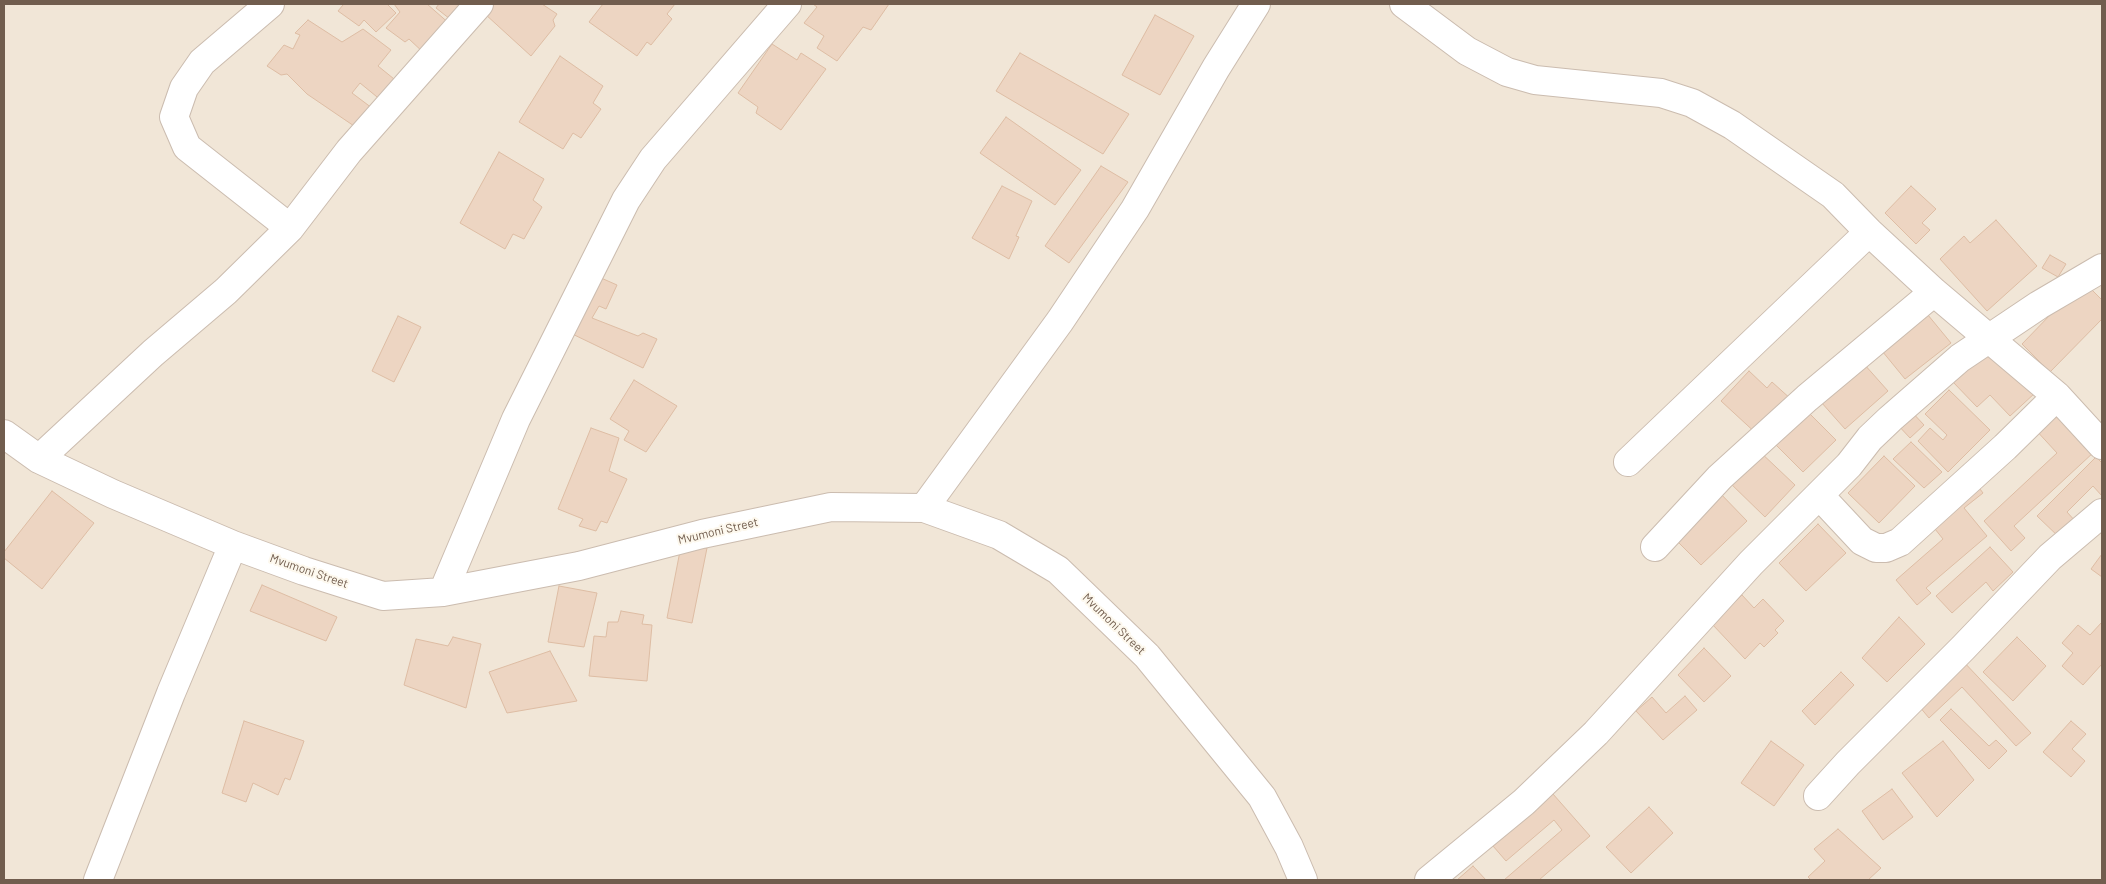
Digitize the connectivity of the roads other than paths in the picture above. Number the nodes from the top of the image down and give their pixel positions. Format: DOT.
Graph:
graph roads {
  1 [pos="270,4"];
  2 [pos="479,4"];
  3 [pos="787,4"];
  4 [pos="1256,4"];
  5 [pos="1404,4"];
  6 [pos="290,228"];
  7 [pos="1868,232"];
  8 [pos="2102,268"];
  9 [pos="1934,292"];
  10 [pos="1989,340"];
  11 [pos="2057,396"];
  12 [pos="4,434"];
  13 [pos="2102,445"];
  14 [pos="39,460"];
  15 [pos="1628,462"];
  16 [pos="1818,495"];
  17 [pos="924,508"];
  18 [pos="2102,513"];
  19 [pos="233,545"];
  20 [pos="1655,547"];
  21 [pos="444,592"];
  22 [pos="1818,796"];
  23 [pos="98,880"];
  24 [pos="1303,880"];
  25 [pos="1429,880"];
  1 -- 6 [label="street"];
  2 -- 6 [label="street"];
  3 -- 21 [label="street"];
  4 -- 17 [label="street"];
  5 -- 7 [label="street"];
  6 -- 14 [label="street"];
  7 -- 9 [label="street"];
  7 -- 15 [label="street"];
  8 -- 10 [label="street"];
  9 -- 10 [label="street"];
  9 -- 20 [label="street"];
  10 -- 11 [label="street"];
  10 -- 16 [label="street"];
  11 -- 13 [label="street"];
  11 -- 16 [label="street"];
  12 -- 14 [label="street, Mvumoni Street"];
  14 -- 19 [label="street, Mvumoni Street"];
  16 -- 25 [label="street"];
  17 -- 21 [label="street, Mvumoni Street"];
  17 -- 24 [label="street, Mvumoni Street"];
  18 -- 22 [label="street"];
  19 -- 21 [label="street, Mvumoni Street"];
  19 -- 23 [label="street"];
}
